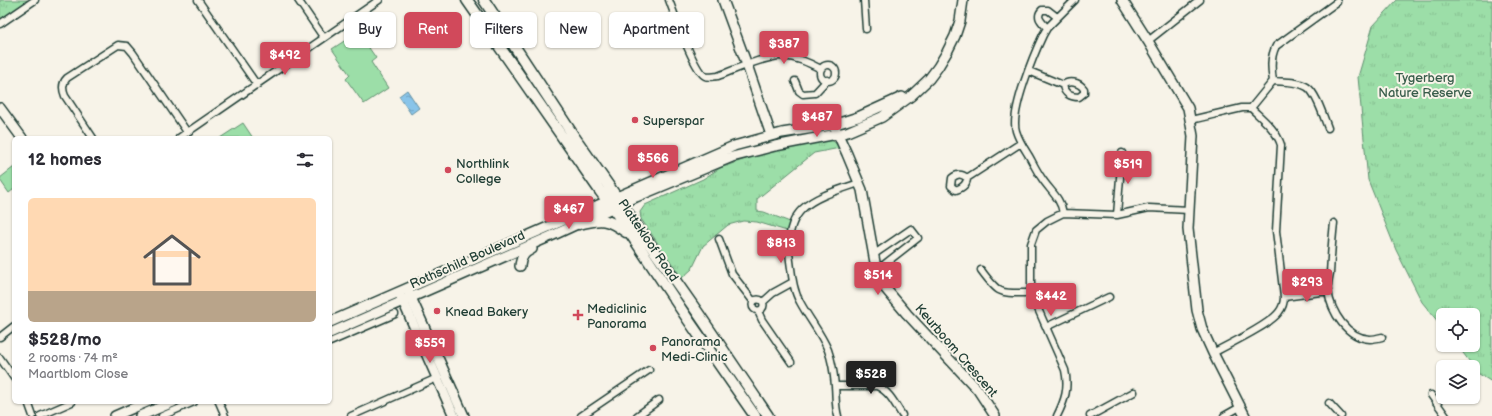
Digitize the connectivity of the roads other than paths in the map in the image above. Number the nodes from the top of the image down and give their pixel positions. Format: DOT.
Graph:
graph roads {
  1 [pos="35,0"];
  2 [pos="198,0"];
  3 [pos="298,0"];
  4 [pos="379,0"];
  5 [pos="467,0"];
  6 [pos="484,0"];
  7 [pos="669,0"];
  8 [pos="723,0"];
  9 [pos="864,0"];
  10 [pos="963,0"];
  11 [pos="1075,0"];
  12 [pos="1122,0"];
  13 [pos="1200,0"];
  14 [pos="1337,2"];
  15 [pos="1057,17"];
  16 [pos="0,24"];
  17 [pos="866,28"];
  18 [pos="1047,28"];
  19 [pos="324,38"];
  20 [pos="1148,40"];
  21 [pos="747,65"];
  22 [pos="821,69"];
  23 [pos="1029,71"];
  24 [pos="795,80"];
  25 [pos="827,80"];
  26 [pos="1273,81"];
  27 [pos="923,84"];
  28 [pos="1063,84"];
  29 [pos="257,85"];
  30 [pos="0,108"];
  31 [pos="1251,108"];
  32 [pos="763,111"];
  33 [pos="1191,120"];
  34 [pos="833,125"];
  35 [pos="1328,128"];
  36 [pos="799,130"];
  37 [pos="188,132"];
  38 [pos="838,134"];
  39 [pos="770,135"];
  40 [pos="21,136"];
  41 [pos="92,136"];
  42 [pos="182,136"];
  43 [pos="809,139"];
  44 [pos="753,140"];
  45 [pos="1021,143"];
  46 [pos="756,150"];
  47 [pos="1122,153"];
  48 [pos="967,178"];
  49 [pos="859,183"];
  50 [pos="615,202"];
  51 [pos="1189,210"];
  52 [pos="1063,213"];
  53 [pos="1116,215"];
  54 [pos="1334,223"];
  55 [pos="579,224"];
  56 [pos="558,233"];
  57 [pos="632,236"];
  58 [pos="719,239"];
  59 [pos="873,255"];
  60 [pos="520,266"];
  61 [pos="877,270"];
  62 [pos="981,270"];
  63 [pos="793,282"];
  64 [pos="403,290"];
  65 [pos="1328,291"];
  66 [pos="1031,293"];
  67 [pos="1109,297"];
  68 [pos="1284,297"];
  69 [pos="407,299"];
  70 [pos="754,301"];
  71 [pos="763,302"];
  72 [pos="758,311"];
  73 [pos="395,314"];
  74 [pos="332,321"];
  75 [pos="1046,327"];
  76 [pos="12,328"];
  77 [pos="332,332"];
  78 [pos="0,337"];
  79 [pos="1382,337"];
  80 [pos="332,341"];
  81 [pos="1213,353"];
  82 [pos="0,358"];
  83 [pos="791,362"];
  84 [pos="649,370"];
  85 [pos="12,375"];
  86 [pos="437,378"];
  87 [pos="835,386"];
  88 [pos="1134,392"];
  89 [pos="1431,395"];
  90 [pos="659,400"];
  91 [pos="1329,403"];
  92 [pos="29,404"];
  93 [pos="67,404"];
  94 [pos="142,404"];
  95 [pos="168,404"];
  96 [pos="189,404"];
  97 [pos="220,404"];
  98 [pos="1240,407"];
  99 [pos="902,415"];
  100 [pos="33,416"];
  101 [pos="40,416"];
  102 [pos="114,416"];
  103 [pos="140,416"];
  104 [pos="162,416"];
  105 [pos="225,416"];
  106 [pos="351,416"];
  107 [pos="454,416"];
  108 [pos="464,416"];
  109 [pos="582,416"];
  110 [pos="637,416"];
  111 [pos="755,416"];
  112 [pos="768,416"];
  113 [pos="838,416"];
  114 [pos="995,416"];
  115 [pos="1059,416"];
  116 [pos="1090,416"];
  117 [pos="1224,416"];
  118 [pos="1245,416"];
  119 [pos="1341,416"];
  120 [pos="1446,416"];
  1 -- 16 [label="street"];
  2 -- 29 [label="street"];
  3 -- 19 [label="street"];
  4 -- 19 [label="street"];
  5 -- 50 [label="main road, Plattekloof Road"];
  6 -- 50 [label="main road, Plattekloof Road"];
  7 -- 21 [label="street"];
  8 -- 21 [label="street"];
  9 -- 17 [label="street"];
  10 -- 27 [label="street"];
  11 -- 15 [label="street"];
  12 -- 20 [label="street"];
  13 -- 20 [label="street"];
  14 -- 26 [label="street"];
  15 -- 18 [label="street"];
  15 -- 18 [label="street"];
  18 -- 23 [label="street"];
  19 -- 29 [label="street"];
  20 -- 33 [label="street"];
  21 -- 22 [label="street"];
  21 -- 32 [label="street"];
  22 -- 25 [label="street"];
  22 -- 25 [label="street"];
  23 -- 28 [label="street"];
  23 -- 45 [label="street"];
  24 -- 25 [label="street"];
  26 -- 31 [label="street"];
  26 -- 35 [label="street"];
  27 -- 34 [label="street"];
  27 -- 38 [label="street"];
  29 -- 37 [label="street"];
  30 -- 40 [label="street"];
  31 -- 33 [label="street"];
  31 -- 68 [label="street"];
  32 -- 36 [label="street"];
  32 -- 39 [label="street"];
  32 -- 44 [label="street"];
  33 -- 51 [label="street"];
  34 -- 36 [label="street"];
  34 -- 38 [label="street, Keurboom Crescent"];
  36 -- 39 [label="street"];
  37 -- 41 [label="street"];
  37 -- 42 [label="street"];
  38 -- 43 [label="street"];
  38 -- 49 [label="street, Keurboom Crescent"];
  39 -- 43 [label="street"];
  39 -- 44 [label="street"];
  39 -- 46 [label="street"];
  43 -- 46 [label="street"];
  44 -- 50 [label="street"];
  45 -- 48 [label="street"];
  45 -- 52 [label="street"];
  46 -- 50 [label="street"];
  47 -- 53 [label="street"];
  49 -- 59 [label="street, Keurboom Crescent"];
  49 -- 63 [label="street"];
  50 -- 55 [label="street, Rothschild Boulevard"];
  50 -- 57 [label="main road, Plattekloof Road"];
  50 -- 64 [label="street, Rothschild Boulevard"];
  50 -- 112 [label="main road, Plattekloof Road"];
  51 -- 53 [label="street"];
  51 -- 81 [label="street"];
  52 -- 53 [label="street"];
  52 -- 66 [label="street"];
  54 -- 65 [label="street"];
  55 -- 56 [label="street, Rothschild Boulevard"];
  55 -- 57 [label="main road"];
  56 -- 60 [label="street"];
  56 -- 69 [label="street, Rothschild Boulevard"];
  57 -- 111 [label="main road, Plattekloof Road"];
  58 -- 70 [label="street"];
  59 -- 61 [label="street, Keurboom Crescent"];
  59 -- 61 [label="street"];
  61 -- 114 [label="street, Keurboom Crescent"];
  62 -- 66 [label="street"];
  63 -- 71 [label="street"];
  63 -- 87 [label="street"];
  64 -- 69 [label="street"];
  64 -- 74 [label="street, Rothschild Boulevard"];
  65 -- 68 [label="street"];
  65 -- 79 [label="street"];
  66 -- 75 [label="street"];
  67 -- 75 [label="street"];
  68 -- 81 [label="street"];
  69 -- 77 [label="street, Rothschild Boulevard"];
  69 -- 86 [label="street"];
  69 -- 108 [label="street"];
  70 -- 71 [label="street"];
  70 -- 72 [label="street"];
  71 -- 72 [label="street"];
  72 -- 83 [label="street"];
  73 -- 80 [label="street"];
  75 -- 115 [label="street"];
  76 -- 78 [label="street"];
  81 -- 98 [label="street"];
  82 -- 85 [label="street"];
  84 -- 109 [label="street"];
  86 -- 106 [label="street"];
  86 -- 107 [label="street"];
  87 -- 99 [label="street"];
  87 -- 113 [label="street"];
  88 -- 116 [label="street"];
  89 -- 120 [label="street"];
  90 -- 110 [label="street"];
  91 -- 119 [label="street"];
  92 -- 100 [label="street"];
  93 -- 101 [label="street"];
  94 -- 102 [label="street"];
  95 -- 103 [label="street"];
  96 -- 104 [label="street"];
  97 -- 105 [label="street"];
  98 -- 117 [label="street"];
  98 -- 118 [label="street"];
}
